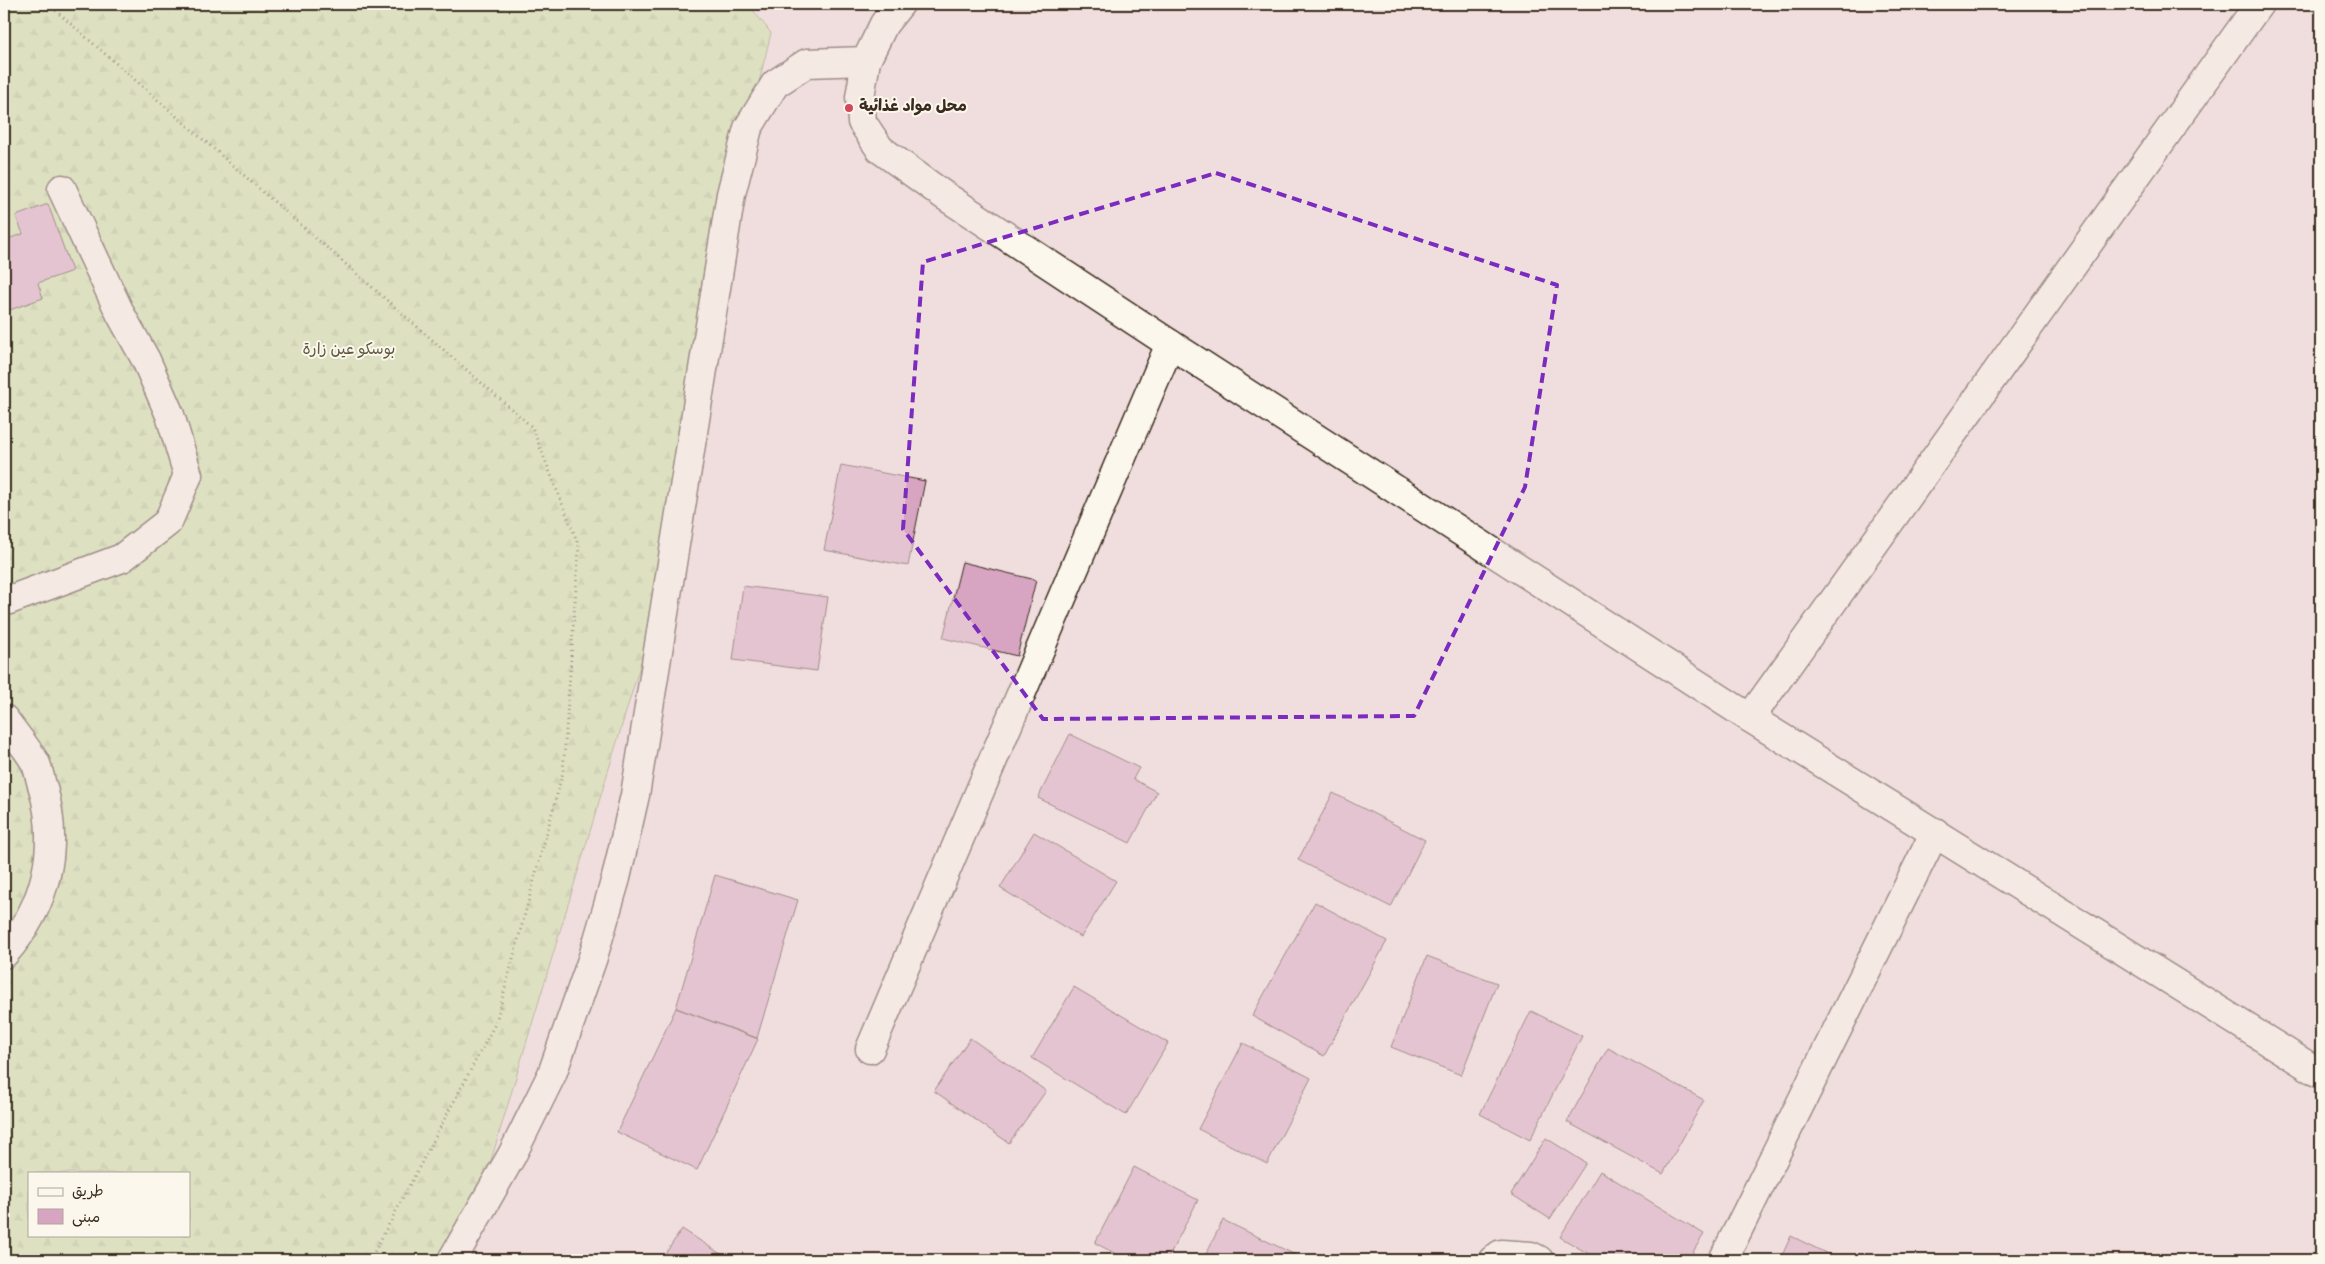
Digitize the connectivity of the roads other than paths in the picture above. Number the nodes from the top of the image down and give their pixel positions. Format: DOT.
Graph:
graph roads {
  1 [pos="900,4"];
  2 [pos="2260,4"];
  3 [pos="866,61"];
  4 [pos="62,189"];
  5 [pos="1170,344"];
  6 [pos="4,602"];
  7 [pos="1750,718"];
  8 [pos="4,719"];
  9 [pos="1935,832"];
  10 [pos="4,954"];
  11 [pos="870,1049"];
  12 [pos="2321,1074"];
  13 [pos="452,1260"];
  14 [pos="1493,1260"];
  15 [pos="1539,1260"];
  16 [pos="1723,1260"];
  1 -- 3 [label="street"];
  2 -- 7 [label="street"];
  3 -- 5 [label="street"];
  3 -- 13 [label="street"];
  4 -- 6 [label="street"];
  5 -- 7 [label="street"];
  5 -- 11 [label="street"];
  7 -- 9 [label="street"];
  8 -- 10 [label="street"];
  9 -- 12 [label="street"];
  9 -- 16 [label="street"];
  14 -- 15 [label="street"];
}
